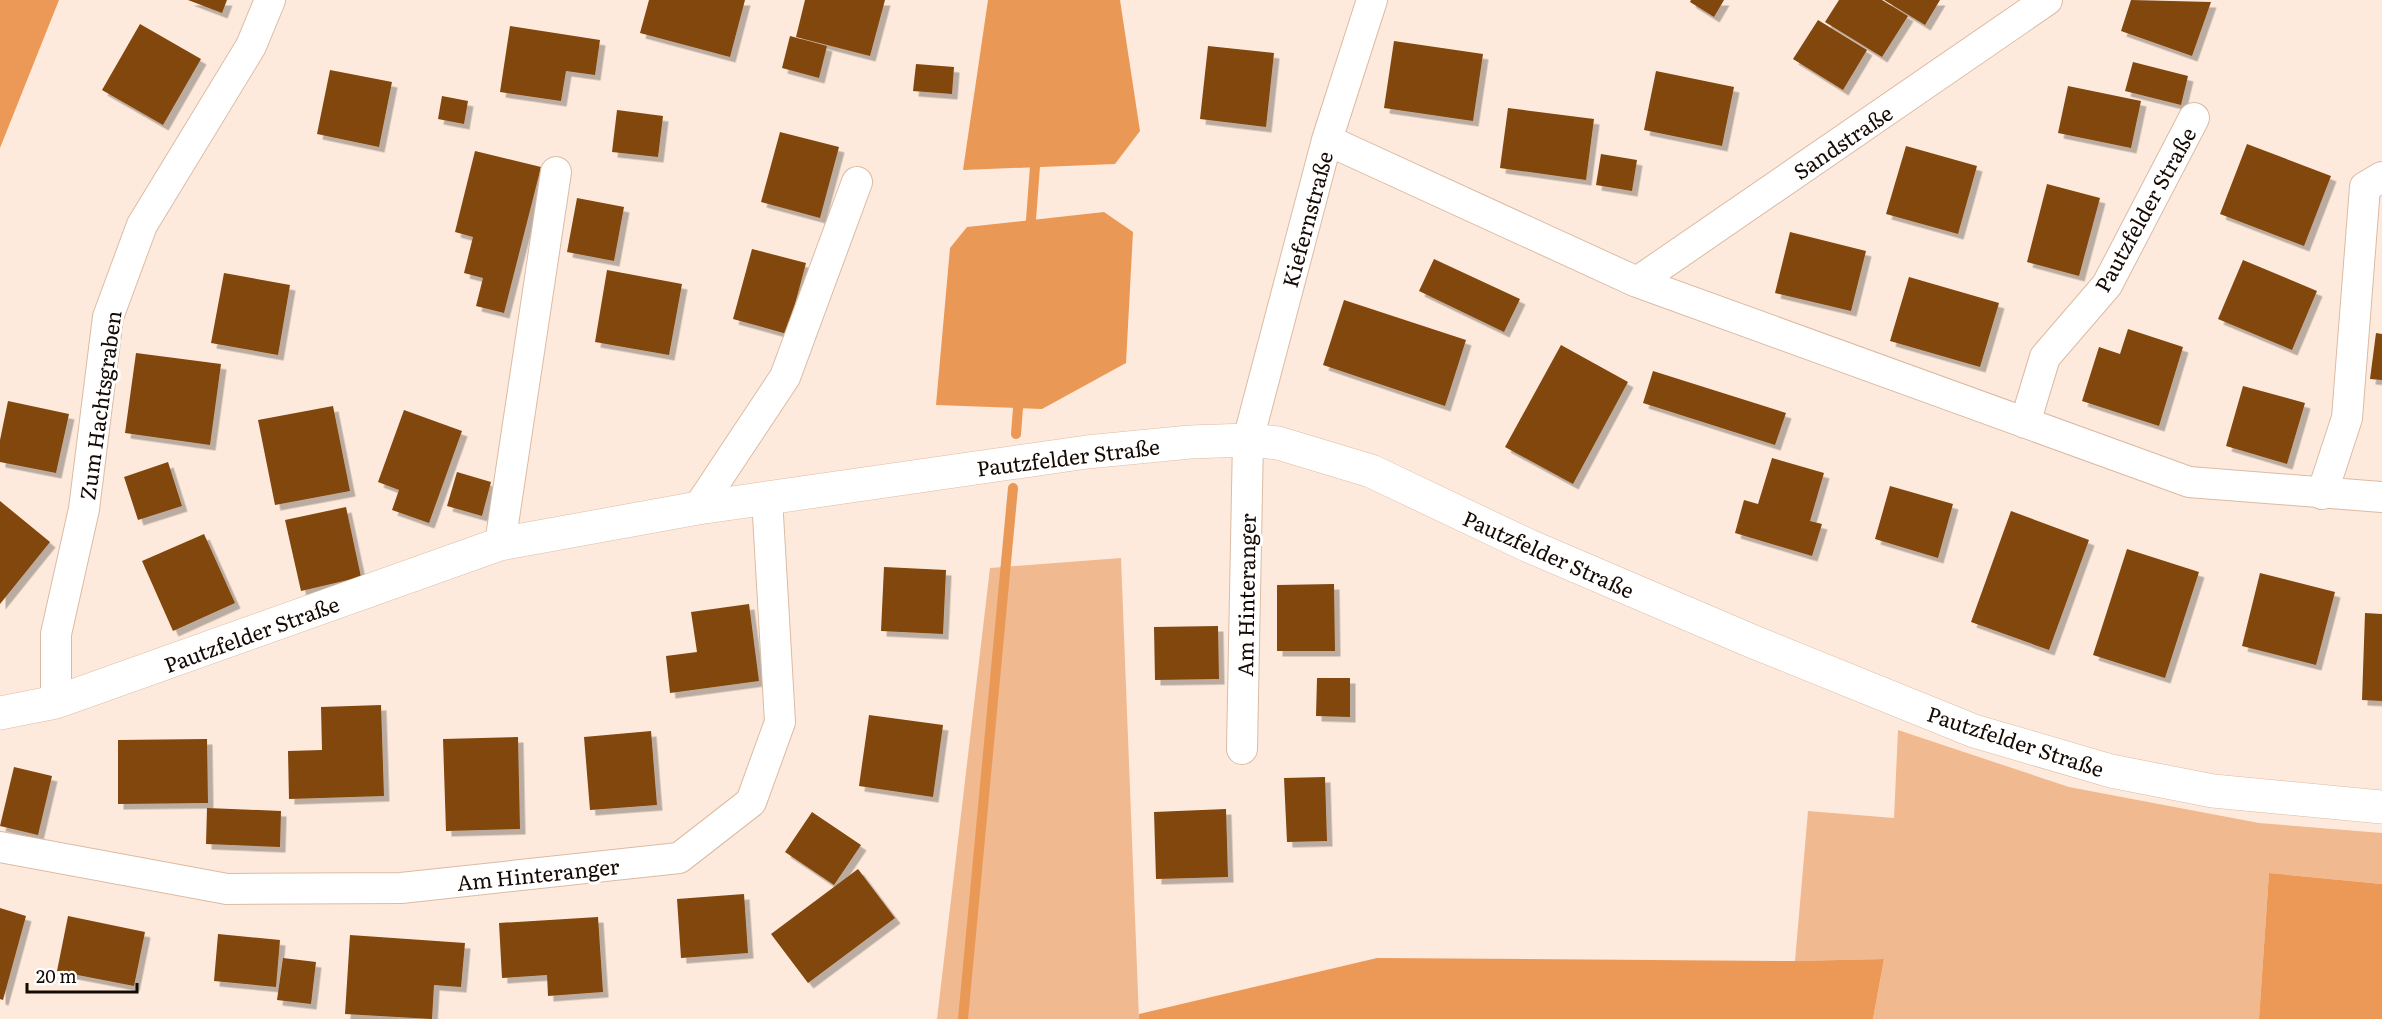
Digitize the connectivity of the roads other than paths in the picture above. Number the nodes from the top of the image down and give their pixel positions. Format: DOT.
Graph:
graph roads {
  1 [pos="270,0"];
  2 [pos="1372,0"];
  3 [pos="2048,0"];
  4 [pos="2194,118"];
  5 [pos="1327,140"];
  6 [pos="556,172"];
  7 [pos="2382,177"];
  8 [pos="857,182"];
  9 [pos="1637,282"];
  10 [pos="2025,423"];
  11 [pos="1248,440"];
  12 [pos="2322,494"];
  13 [pos="2382,497"];
  14 [pos="767,498"];
  15 [pos="698,508"];
  16 [pos="500,544"];
  17 [pos="56,702"];
  18 [pos="0,713"];
  19 [pos="1242,749"];
  20 [pos="2382,807"];
  21 [pos="0,847"];
  1 -- 17 [label="street, Zum Hachtsgraben"];
  2 -- 5 [label="street, Kiefernstraße"];
  3 -- 9 [label="street, Sandstraße"];
  4 -- 10 [label="street, Pautzfelder Straße"];
  5 -- 9 [label="street"];
  5 -- 11 [label="street, Kiefernstraße"];
  6 -- 16 [label="street"];
  7 -- 12 [label="street"];
  8 -- 15 [label="street"];
  9 -- 10 [label="street"];
  10 -- 12 [label="street"];
  11 -- 14 [label="street, Pautzfelder Straße"];
  11 -- 19 [label="street, Am Hinteranger"];
  11 -- 20 [label="street, Pautzfelder Straße"];
  12 -- 13 [label="street"];
  14 -- 15 [label="street, Pautzfelder Straße"];
  14 -- 21 [label="street, Am Hinteranger"];
  15 -- 16 [label="street, Pautzfelder Straße"];
  16 -- 17 [label="street, Pautzfelder Straße"];
  17 -- 18 [label="street, Pautzfelder Straße"];
}
